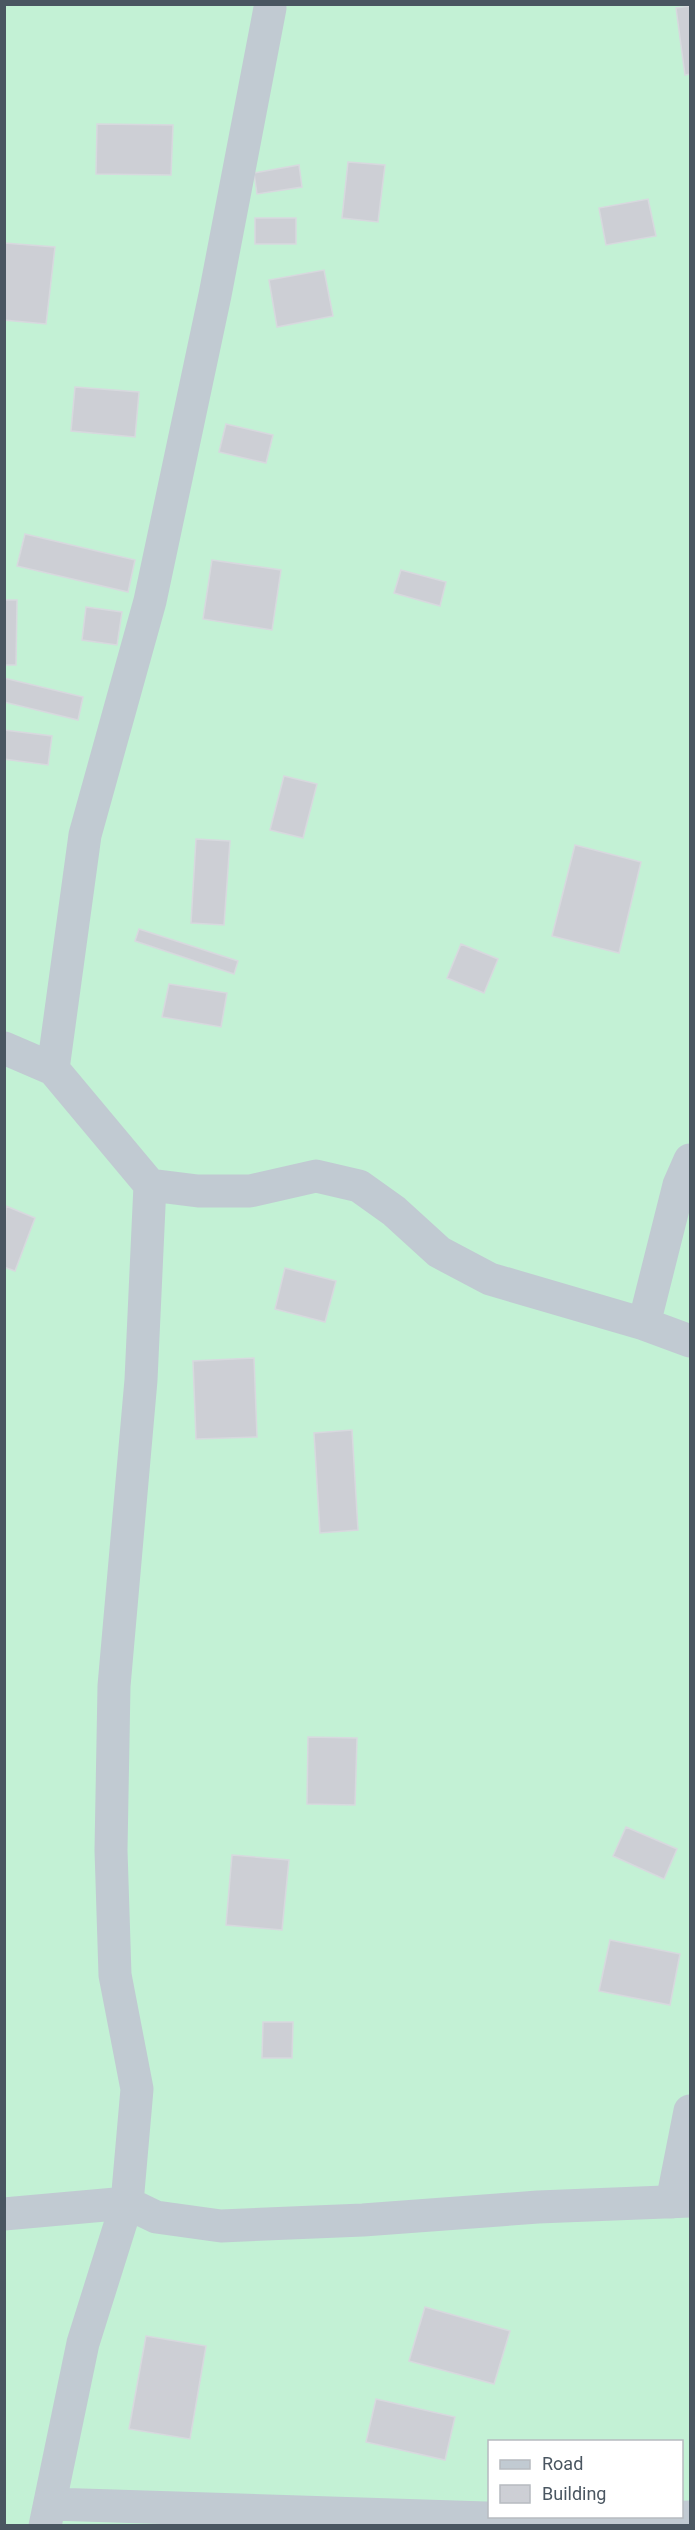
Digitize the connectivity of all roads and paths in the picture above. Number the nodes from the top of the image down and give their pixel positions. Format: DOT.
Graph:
graph roads {
  1 [pos="270,8"];
  2 [pos="4,1048"];
  3 [pos="53,1069"];
  4 [pos="690,1160"];
  5 [pos="150,1185"];
  6 [pos="644,1324"];
  7 [pos="690,1341"];
  8 [pos="690,2111"];
  9 [pos="681,2201"];
  10 [pos="127,2203"];
  11 [pos="4,2214"];
  12 [pos="48,2515"];
  13 [pos="644,2518"];
  1 -- 3 [label="street"];
  2 -- 3 [label="street"];
  3 -- 5 [label="street"];
  4 -- 6 [label="street"];
  5 -- 6 [label="street"];
  5 -- 10 [label="street"];
  6 -- 7 [label="street"];
  8 -- 9 [label="street"];
  9 -- 10 [label="street"];
  10 -- 11 [label="street"];
  10 -- 12 [label="street"];
  12 -- 13 [label="street"];
}
